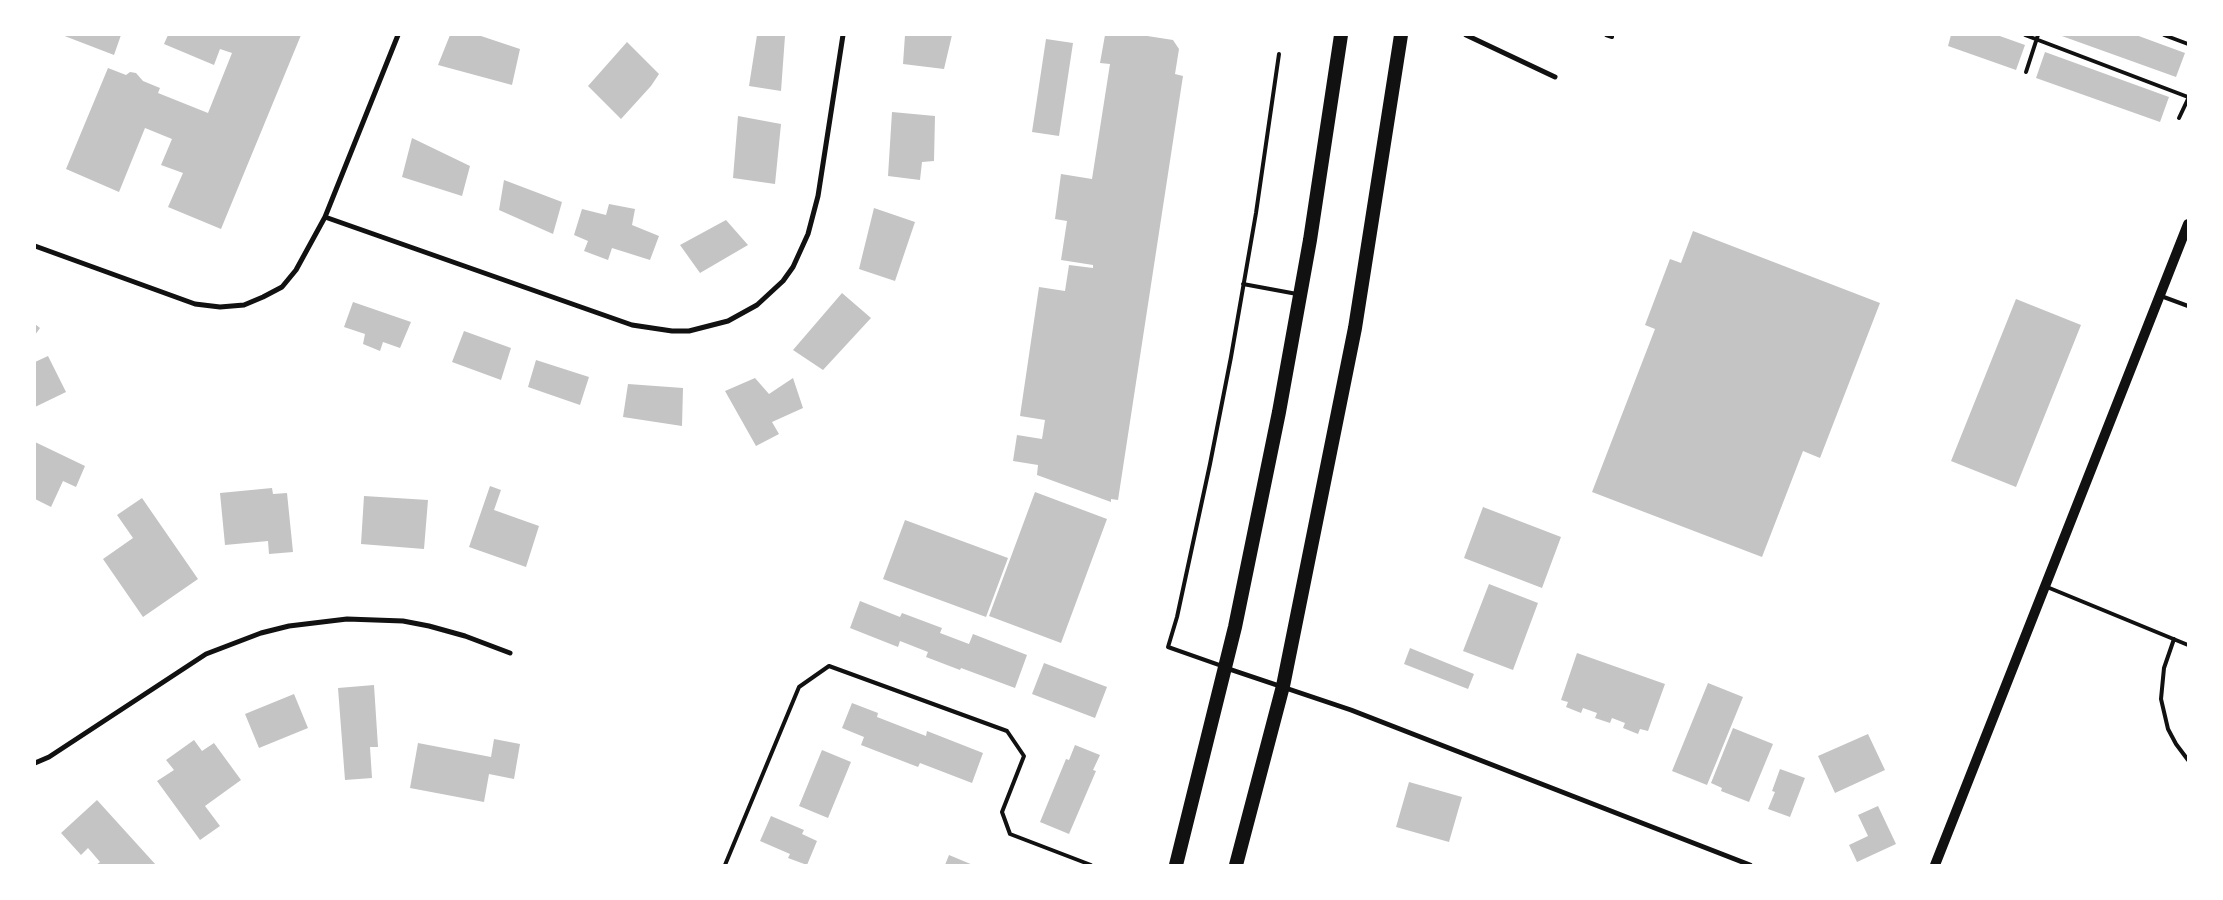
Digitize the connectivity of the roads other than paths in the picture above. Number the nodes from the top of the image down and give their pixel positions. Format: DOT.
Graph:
graph roads {
  1 [pos="398,35"];
  2 [pos="843,35"];
  3 [pos="1341,35"];
  4 [pos="1401,35"];
  5 [pos="1466,35"];
  6 [pos="1606,35"];
  7 [pos="1612,35"];
  8 [pos="2025,35"];
  9 [pos="2164,35"];
  10 [pos="2037,37"];
  11 [pos="2188,44"];
  12 [pos="1279,54"];
  13 [pos="2026,72"];
  14 [pos="1555,77"];
  15 [pos="2188,98"];
  16 [pos="2179,118"];
  17 [pos="325,217"];
  18 [pos="2188,224"];
  19 [pos="35,246"];
  20 [pos="1243,284"];
  21 [pos="1300,295"];
  22 [pos="2159,295"];
  23 [pos="2188,306"];
  24 [pos="2044,586"];
  25 [pos="2174,639"];
  26 [pos="2188,645"];
  27 [pos="510,653"];
  28 [pos="1225,668"];
  29 [pos="1283,686"];
  30 [pos="2188,760"];
  31 [pos="35,764"];
  32 [pos="725,865"];
  33 [pos="1091,865"];
  34 [pos="1176,865"];
  35 [pos="1236,865"];
  36 [pos="1750,865"];
  37 [pos="1935,865"];
  1 -- 17 [label="street"];
  2 -- 17 [label="street"];
  3 -- 21 [label="highway"];
  4 -- 29 [label="highway"];
  5 -- 14 [label="street"];
  6 -- 7 [label="lane"];
  8 -- 10 [label="lane"];
  9 -- 11 [label="lane"];
  10 -- 13 [label="lane"];
  10 -- 15 [label="lane"];
  12 -- 20 [label="lane"];
  15 -- 16 [label="lane"];
  17 -- 19 [label="street"];
  18 -- 22 [label="main road"];
  20 -- 21 [label="lane"];
  20 -- 28 [label="lane"];
  21 -- 28 [label="highway"];
  22 -- 23 [label="lane"];
  22 -- 24 [label="main road"];
  24 -- 25 [label="lane"];
  24 -- 37 [label="main road"];
  25 -- 26 [label="lane"];
  25 -- 30 [label="lane"];
  27 -- 31 [label="street"];
  28 -- 29 [label="street"];
  28 -- 34 [label="highway"];
  29 -- 35 [label="highway"];
  29 -- 36 [label="street"];
  32 -- 33 [label="lane"];
}
